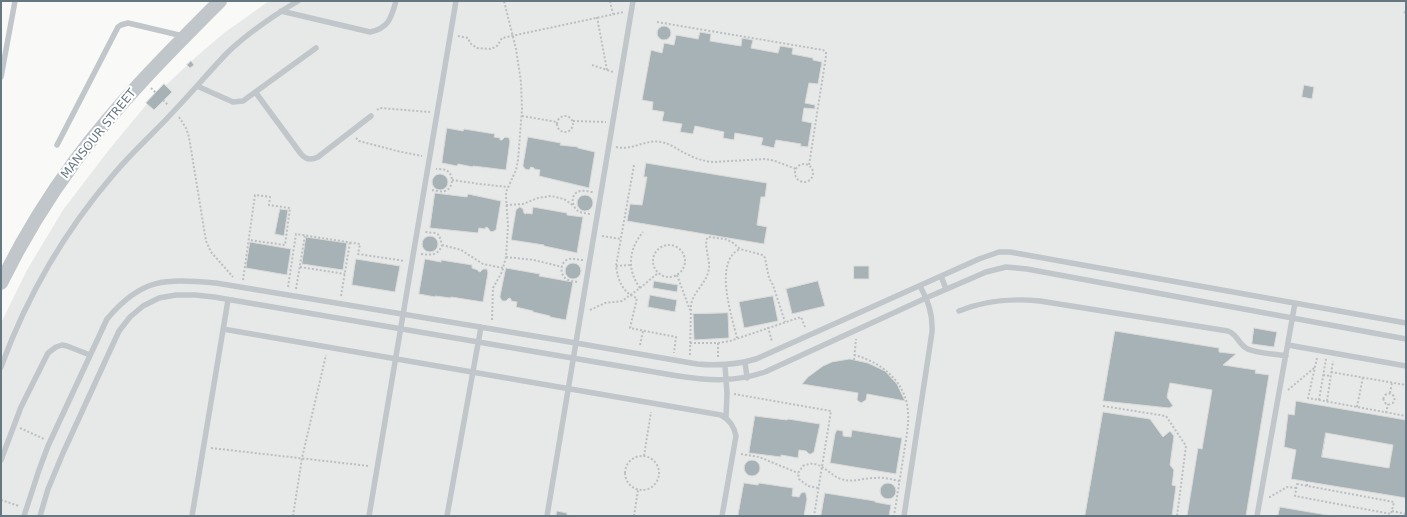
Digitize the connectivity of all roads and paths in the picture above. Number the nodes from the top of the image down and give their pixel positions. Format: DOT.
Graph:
graph roads {
  1 [pos="15,1"];
  2 [pos="220,1"];
  3 [pos="298,1"];
  4 [pos="396,1"];
  5 [pos="456,1"];
  6 [pos="504,1"];
  7 [pos="610,1"];
  8 [pos="633,1"];
  9 [pos="281,11"];
  10 [pos="631,11"];
  11 [pos="1406,11"];
  12 [pos="1404,13"];
  13 [pos="613,14"];
  14 [pos="597,17"];
  15 [pos="657,22"];
  16 [pos="450,35"];
  17 [pos="512,36"];
  18 [pos="185,37"];
  19 [pos="316,48"];
  20 [pos="592,65"];
  21 [pos="608,70"];
  22 [pos="621,74"];
  23 [pos="1,77"];
  24 [pos="197,86"];
  25 [pos="256,93"];
  26 [pos="163,100"];
  27 [pos="174,111"];
  28 [pos="437,113"];
  29 [pos="371,116"];
  30 [pos="522,116"];
  31 [pos="573,121"];
  32 [pos="557,122"];
  33 [pos="613,122"];
  34 [pos="351,132"];
  35 [pos="57,145"];
  36 [pos="609,145"];
  37 [pos="430,157"];
  38 [pos="634,165"];
  39 [pos="809,165"];
  40 [pos="428,168"];
  41 [pos="796,169"];
  42 [pos="452,180"];
  43 [pos="508,187"];
  44 [pos="424,189"];
  45 [pos="601,194"];
  46 [pos="506,205"];
  47 [pos="574,206"];
  48 [pos="597,215"];
  49 [pos="417,231"];
  50 [pos="643,232"];
  51 [pos="305,235"];
  52 [pos="594,235"];
  53 [pos="621,239"];
  54 [pos="249,240"];
  55 [pos="350,242"];
  56 [pos="442,245"];
  57 [pos="740,249"];
  58 [pos="414,252"];
  59 [pos="506,257"];
  60 [pos="412,262"];
  61 [pos="590,262"];
  62 [pos="631,265"];
  63 [pos="616,266"];
  64 [pos="300,267"];
  65 [pos="562,267"];
  66 [pos="503,268"];
  67 [pos="658,273"];
  68 [pos="345,274"];
  69 [pos="677,276"];
  70 [pos="941,276"];
  71 [pos="1,283"];
  72 [pos="586,283"];
  73 [pos="920,286"];
  74 [pos="242,287"];
  75 [pos="640,288"];
  76 [pos="946,289"];
  77 [pos="287,295"];
  78 [pos="631,295"];
  79 [pos="295,296"];
  80 [pos="926,298"];
  81 [pos="228,300"];
  82 [pos="1295,303"];
  83 [pos="340,304"];
  84 [pos="690,310"];
  85 [pos="959,311"];
  86 [pos="581,312"];
  87 [pos="403,315"];
  88 [pos="1292,319"];
  89 [pos="785,322"];
  90 [pos="1406,323"];
  91 [pos="480,327"];
  92 [pos="768,328"];
  93 [pos="223,329"];
  94 [pos="491,329"];
  95 [pos="400,330"];
  96 [pos="857,330"];
  97 [pos="644,331"];
  98 [pos="808,336"];
  99 [pos="738,338"];
  100 [pos="1406,339"];
  101 [pos="478,343"];
  102 [pos="576,343"];
  103 [pos="690,343"];
  104 [pos="718,343"];
  105 [pos="1288,345"];
  106 [pos="328,347"];
  107 [pos="1318,350"];
  108 [pos="775,351"];
  109 [pos="1328,352"];
  110 [pos="1335,353"];
  111 [pos="638,354"];
  112 [pos="90,355"];
  113 [pos="854,355"];
  114 [pos="1286,356"];
  115 [pos="396,358"];
  116 [pos="574,358"];
  117 [pos="673,360"];
  118 [pos="854,360"];
  119 [pos="744,362"];
  120 [pos="690,363"];
  121 [pos="718,366"];
  122 [pos="725,366"];
  123 [pos="1406,366"];
  124 [pos="1,367"];
  125 [pos="1314,368"];
  126 [pos="473,371"];
  127 [pos="1332,372"];
  128 [pos="1324,375"];
  129 [pos="1331,376"];
  130 [pos="747,378"];
  131 [pos="1363,378"];
  132 [pos="727,380"];
  133 [pos="1392,383"];
  134 [pos="1406,385"];
  135 [pos="569,388"];
  136 [pos="727,393"];
  137 [pos="1390,393"];
  138 [pos="1278,398"];
  139 [pos="1319,400"];
  140 [pos="652,402"];
  141 [pos="1327,402"];
  142 [pos="1388,404"];
  143 [pos="1103,406"];
  144 [pos="1357,407"];
  145 [pos="1386,413"];
  146 [pos="1406,416"];
  147 [pos="726,417"];
  148 [pos="14,425"];
  149 [pos="50,442"];
  150 [pos="204,447"];
  151 [pos="734,454"];
  152 [pos="644,456"];
  153 [pos="302,458"];
  154 [pos="1,460"];
  155 [pos="822,465"];
  156 [pos="377,467"];
  157 [pos="798,473"];
  158 [pos="899,481"];
  159 [pos="1307,481"];
  160 [pos="1307,486"];
  161 [pos="818,488"];
  162 [pos="1296,488"];
  163 [pos="638,490"];
  164 [pos="1270,497"];
  165 [pos="1,500"];
  166 [pos="26,508"];
  167 [pos="1392,511"];
  168 [pos="1406,514"];
  169 [pos="24,516"];
  170 [pos="40,516"];
  171 [pos="192,516"];
  172 [pos="293,516"];
  173 [pos="369,516"];
  174 [pos="447,516"];
  175 [pos="547,516"];
  176 [pos="634,516"];
  177 [pos="722,516"];
  178 [pos="814,516"];
  179 [pos="894,516"];
  180 [pos="904,516"];
  181 [pos="1177,516"];
  182 [pos="1257,516"];
  1 -- 23 [label="lane"];
  2 -- 18 [label="street, MANSOUR STREET"];
  3 -- 9 [label="lane"];
  4 -- 9 [label="lane"];
  5 -- 16 [label="lane"];
  6 -- 17 [label="path"];
  7 -- 13 [label="path"];
  8 -- 10 [label="lane"];
  9 -- 24 [label="lane"];
  10 -- 13 [label="path"];
  10 -- 22 [label="lane"];
  11 -- 12 [label="path"];
  13 -- 14 [label="path"];
  14 -- 17 [label="path"];
  14 -- 21 [label="path"];
  15 -- 39 [label="path"];
  16 -- 17 [label="path"];
  16 -- 28 [label="lane"];
  17 -- 30 [label="path"];
  18 -- 35 [label="lane"];
  18 -- 71 [label="street, MANSOUR STREET"];
  19 -- 25 [label="lane"];
  20 -- 21 [label="path"];
  21 -- 22 [label="path"];
  22 -- 33 [label="lane"];
  24 -- 25 [label="lane"];
  24 -- 27 [label="lane"];
  25 -- 34 [label="lane"];
  26 -- 27 [label="path"];
  27 -- 74 [label="path"];
  27 -- 124 [label="lane"];
  28 -- 29 [label="path"];
  28 -- 37 [label="lane"];
  29 -- 34 [label="lane"];
  30 -- 32 [label="path"];
  30 -- 43 [label="path"];
  31 -- 32 [label="path"];
  31 -- 32 [label="path"];
  31 -- 33 [label="path"];
  33 -- 36 [label="lane"];
  34 -- 37 [label="path"];
  36 -- 41 [label="path"];
  36 -- 45 [label="lane"];
  37 -- 40 [label="lane"];
  38 -- 53 [label="path"];
  39 -- 41 [label="path"];
  39 -- 41 [label="path"];
  40 -- 42 [label="path"];
  40 -- 44 [label="lane"];
  42 -- 43 [label="path"];
  42 -- 44 [label="path"];
  43 -- 46 [label="path"];
  44 -- 49 [label="lane"];
  45 -- 47 [label="path"];
  45 -- 48 [label="lane"];
  46 -- 47 [label="path"];
  46 -- 59 [label="path"];
  47 -- 48 [label="path"];
  48 -- 52 [label="lane"];
  49 -- 56 [label="path"];
  49 -- 58 [label="lane"];
  50 -- 62 [label="path"];
  51 -- 55 [label="path"];
  51 -- 64 [label="path"];
  51 -- 77 [label="path"];
  52 -- 53 [label="path"];
  52 -- 61 [label="lane"];
  53 -- 63 [label="path"];
  54 -- 54 [label="path"];
  54 -- 74 [label="path"];
  55 -- 60 [label="path"];
  55 -- 68 [label="path"];
  56 -- 58 [label="path"];
  56 -- 66 [label="path"];
  57 -- 84 [label="path"];
  57 -- 89 [label="path"];
  57 -- 99 [label="path"];
  58 -- 60 [label="lane"];
  59 -- 65 [label="path"];
  59 -- 66 [label="path"];
  60 -- 87 [label="lane"];
  61 -- 65 [label="path"];
  61 -- 72 [label="lane"];
  62 -- 63 [label="path"];
  62 -- 75 [label="path"];
  63 -- 78 [label="path"];
  64 -- 68 [label="path"];
  64 -- 79 [label="path"];
  65 -- 72 [label="path"];
  66 -- 94 [label="path"];
  67 -- 69 [label="path"];
  67 -- 69 [label="path"];
  67 -- 75 [label="path"];
  68 -- 83 [label="path"];
  69 -- 84 [label="path"];
  70 -- 73 [label="lane"];
  70 -- 76 [label="lane"];
  70 -- 82 [label="lane"];
  72 -- 86 [label="lane"];
  73 -- 80 [label="lane"];
  73 -- 98 [label="lane"];
  74 -- 77 [label="lane"];
  74 -- 112 [label="lane"];
  75 -- 78 [label="path"];
  76 -- 80 [label="lane"];
  76 -- 88 [label="lane"];
  77 -- 79 [label="lane"];
  78 -- 86 [label="path"];
  78 -- 97 [label="path"];
  79 -- 83 [label="lane"];
  80 -- 96 [label="lane"];
  80 -- 180 [label="lane"];
  81 -- 93 [label="lane"];
  81 -- 95 [label="lane"];
  81 -- 170 [label="lane"];
  82 -- 88 [label="lane"];
  82 -- 90 [label="lane"];
  83 -- 87 [label="lane"];
  84 -- 103 [label="path"];
  85 -- 114 [label="lane"];
  86 -- 102 [label="lane"];
  87 -- 91 [label="lane"];
  87 -- 95 [label="lane"];
  88 -- 100 [label="lane"];
  88 -- 105 [label="lane"];
  89 -- 92 [label="path"];
  89 -- 98 [label="path"];
  91 -- 94 [label="lane"];
  91 -- 101 [label="lane"];
  92 -- 99 [label="path"];
  92 -- 108 [label="path"];
  93 -- 106 [label="lane"];
  93 -- 150 [label="lane"];
  94 -- 102 [label="lane"];
  95 -- 101 [label="lane"];
  95 -- 115 [label="lane"];
  96 -- 113 [label="path"];
  96 -- 130 [label="lane"];
  97 -- 111 [label="path"];
  97 -- 117 [label="path"];
  98 -- 108 [label="lane"];
  99 -- 104 [label="path"];
  101 -- 116 [label="lane"];
  101 -- 126 [label="lane"];
  102 -- 111 [label="lane"];
  102 -- 116 [label="lane"];
  103 -- 104 [label="path"];
  103 -- 120 [label="path"];
  104 -- 121 [label="path"];
  105 -- 107 [label="lane"];
  105 -- 114 [label="lane"];
  106 -- 115 [label="lane"];
  106 -- 153 [label="path"];
  107 -- 109 [label="lane"];
  107 -- 125 [label="path"];
  108 -- 119 [label="lane"];
  109 -- 110 [label="lane"];
  109 -- 128 [label="path"];
  110 -- 123 [label="lane"];
  110 -- 127 [label="path"];
  111 -- 117 [label="lane"];
  112 -- 148 [label="lane"];
  112 -- 149 [label="lane"];
  113 -- 118 [label="path"];
  113 -- 158 [label="path"];
  114 -- 138 [label="lane"];
  115 -- 126 [label="lane"];
  115 -- 156 [label="lane"];
  116 -- 132 [label="lane"];
  116 -- 135 [label="lane"];
  117 -- 120 [label="lane"];
  119 -- 122 [label="lane"];
  119 -- 130 [label="lane"];
  120 -- 121 [label="lane"];
  121 -- 122 [label="lane"];
  122 -- 132 [label="lane"];
  125 -- 138 [label="path"];
  125 -- 139 [label="path"];
  126 -- 135 [label="lane"];
  126 -- 174 [label="lane"];
  127 -- 129 [label="path"];
  127 -- 131 [label="path"];
  128 -- 129 [label="path"];
  128 -- 139 [label="path"];
  129 -- 141 [label="path"];
  130 -- 132 [label="lane"];
  131 -- 133 [label="path"];
  131 -- 144 [label="path"];
  132 -- 136 [label="lane"];
  133 -- 134 [label="path"];
  133 -- 137 [label="path"];
  135 -- 140 [label="lane"];
  135 -- 175 [label="lane"];
  136 -- 147 [label="lane"];
  136 -- 155 [label="path"];
  137 -- 142 [label="path"];
  137 -- 142 [label="path"];
  138 -- 182 [label="lane"];
  139 -- 141 [label="path"];
  140 -- 147 [label="lane"];
  140 -- 152 [label="path"];
  141 -- 144 [label="path"];
  142 -- 145 [label="path"];
  143 -- 181 [label="path"];
  144 -- 145 [label="path"];
  145 -- 146 [label="path"];
  147 -- 151 [label="lane"];
  148 -- 149 [label="path"];
  148 -- 154 [label="lane"];
  149 -- 166 [label="lane"];
  150 -- 153 [label="path"];
  150 -- 171 [label="lane"];
  151 -- 157 [label="path"];
  151 -- 177 [label="lane"];
  152 -- 163 [label="path"];
  152 -- 163 [label="path"];
  153 -- 156 [label="path"];
  153 -- 172 [label="path"];
  155 -- 157 [label="path"];
  155 -- 158 [label="path"];
  155 -- 161 [label="path"];
  156 -- 173 [label="lane"];
  157 -- 161 [label="path"];
  158 -- 179 [label="path"];
  159 -- 160 [label="path"];
  160 -- 162 [label="path"];
  160 -- 167 [label="path"];
  161 -- 178 [label="path"];
  162 -- 164 [label="path"];
  162 -- 167 [label="path"];
  163 -- 176 [label="path"];
  165 -- 166 [label="path"];
  166 -- 169 [label="lane"];
  167 -- 168 [label="path"];
}
